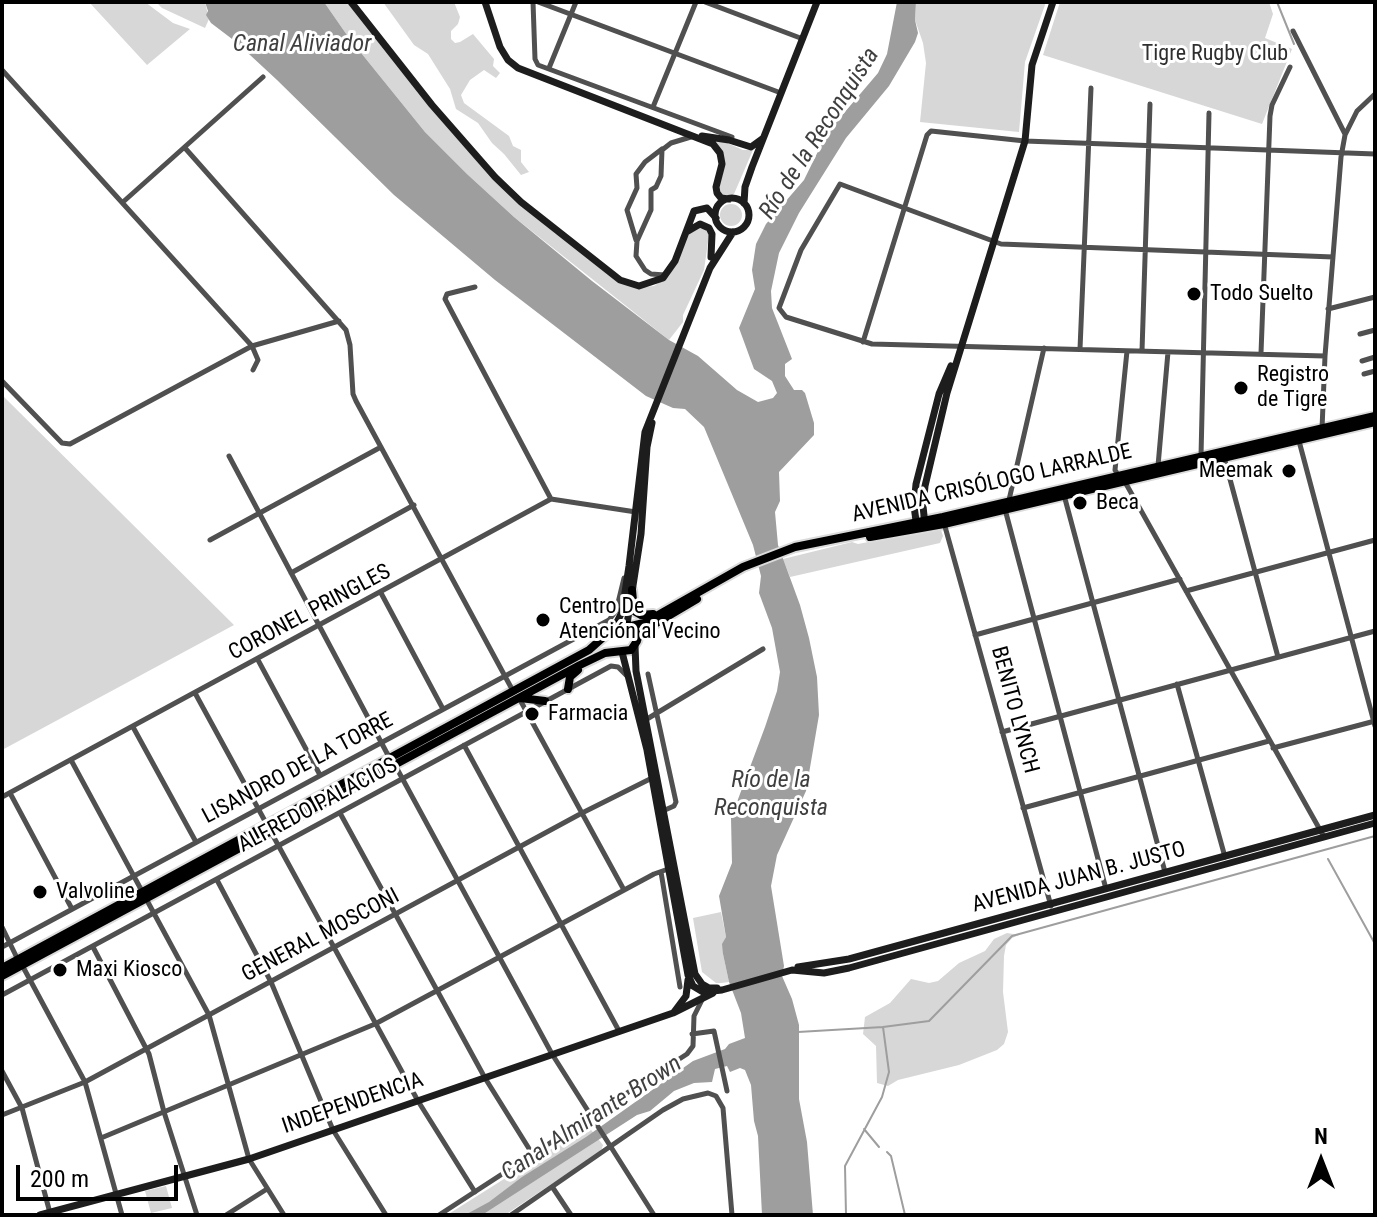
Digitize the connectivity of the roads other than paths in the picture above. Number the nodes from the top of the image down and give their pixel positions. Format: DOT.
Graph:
graph roads {
  1 [pos="351,2"];
  2 [pos="485,2"];
  3 [pos="536,2"];
  4 [pos="576,2"];
  5 [pos="696,2"];
  6 [pos="705,2"];
  7 [pos="817,2"];
  8 [pos="1053,2"];
  9 [pos="571,14"];
  10 [pos="1293,31"];
  11 [pos="803,39"];
  12 [pos="675,54"];
  13 [pos="1290,67"];
  14 [pos="549,68"];
  15 [pos="2,70"];
  16 [pos="263,77"];
  17 [pos="1091,88"];
  18 [pos="781,94"];
  19 [pos="1375,94"];
  20 [pos="1150,104"];
  21 [pos="653,107"];
  22 [pos="1209,113"];
  23 [pos="696,135"];
  24 [pos="1345,135"];
  25 [pos="732,137"];
  26 [pos="763,137"];
  27 [pos="1025,141"];
  28 [pos="1088,143"];
  29 [pos="1148,145"];
  30 [pos="665,147"];
  31 [pos="1208,147"];
  32 [pos="185,148"];
  33 [pos="1270,150"];
  34 [pos="1343,152"];
  35 [pos="1375,154"];
  36 [pos="752,167"];
  37 [pos="637,188"];
  38 [pos="651,190"];
  39 [pos="731,199"];
  40 [pos="123,202"];
  41 [pos="744,203"];
  42 [pos="905,209"];
  43 [pos="717,221"];
  44 [pos="733,232"];
  45 [pos="686,233"];
  46 [pos="637,241"];
  47 [pos="994,242"];
  48 [pos="1085,248"];
  49 [pos="1146,250"];
  50 [pos="1205,252"];
  51 [pos="1265,254"];
  52 [pos="711,257"];
  53 [pos="1333,257"];
  54 [pos="710,268"];
  55 [pos="666,275"];
  56 [pos="475,287"];
  57 [pos="1375,297"];
  58 [pos="1328,309"];
  59 [pos="339,321"];
  60 [pos="1375,330"];
  61 [pos="1360,334"];
  62 [pos="862,342"];
  63 [pos="252,346"];
  64 [pos="961,346"];
  65 [pos="1044,348"];
  66 [pos="1080,349"];
  67 [pos="1127,351"];
  68 [pos="1142,351"];
  69 [pos="1168,352"];
  70 [pos="1204,352"];
  71 [pos="1261,353"];
  72 [pos="1325,356"];
  73 [pos="1375,357"];
  74 [pos="1362,361"];
  75 [pos="253,370"];
  76 [pos="1375,371"];
  77 [pos="1364,374"];
  78 [pos="2,381"];
  79 [pos="1375,416"];
  80 [pos="1375,422"];
  81 [pos="1322,431"];
  82 [pos="1298,440"];
  83 [pos="381,447"];
  84 [pos="1223,454"];
  85 [pos="229,456"];
  86 [pos="1201,456"];
  87 [pos="1158,466"];
  88 [pos="1119,475"];
  89 [pos="1063,495"];
  90 [pos="551,499"];
  91 [pos="414,505"];
  92 [pos="1008,505"];
  93 [pos="639,513"];
  94 [pos="259,514"];
  95 [pos="944,521"];
  96 [pos="921,525"];
  97 [pos="210,540"];
  98 [pos="1375,540"];
  99 [pos="1328,553"];
  100 [pos="443,559"];
  101 [pos="1255,572"];
  102 [pos="291,573"];
  103 [pos="1180,579"];
  104 [pos="725,580"];
  105 [pos="632,590"];
  106 [pos="1186,591"];
  107 [pos="381,593"];
  108 [pos="1092,603"];
  109 [pos="665,611"];
  110 [pos="1035,619"];
  111 [pos="629,625"];
  112 [pos="320,626"];
  113 [pos="611,626"];
  114 [pos="1375,631"];
  115 [pos="975,635"];
  116 [pos="1351,637"];
  117 [pos="636,642"];
  118 [pos="763,649"];
  119 [pos="620,652"];
  120 [pos="1278,657"];
  121 [pos="258,660"];
  122 [pos="580,665"];
  123 [pos="1230,670"];
  124 [pos="648,674"];
  125 [pos="505,676"];
  126 [pos="1177,684"];
  127 [pos="568,689"];
  128 [pos="195,693"];
  129 [pos="516,694"];
  130 [pos="635,698"];
  131 [pos="1118,700"];
  132 [pos="545,701"];
  133 [pos="443,709"];
  134 [pos="527,711"];
  135 [pos="657,713"];
  136 [pos="1061,716"];
  137 [pos="647,719"];
  138 [pos="1375,723"];
  139 [pos="133,727"];
  140 [pos="1002,732"];
  141 [pos="1269,741"];
  142 [pos="382,742"];
  143 [pos="464,745"];
  144 [pos="1273,748"];
  145 [pos="71,760"];
  146 [pos="1198,760"];
  147 [pos="392,761"];
  148 [pos="320,775"];
  149 [pos="1139,776"];
  150 [pos="652,778"];
  151 [pos="403,779"];
  152 [pos="1081,792"];
  153 [pos="10,793"];
  154 [pos="2,797"];
  155 [pos="1023,808"];
  156 [pos="258,809"];
  157 [pos="665,810"];
  158 [pos="340,813"];
  159 [pos="582,813"];
  160 [pos="1375,815"];
  161 [pos="1375,823"];
  162 [pos="268,828"];
  163 [pos="1322,834"];
  164 [pos="196,842"];
  165 [pos="278,846"];
  166 [pos="520,847"];
  167 [pos="1225,857"];
  168 [pos="668,869"];
  169 [pos="1165,873"];
  170 [pos="134,876"];
  171 [pos="217,880"];
  172 [pos="458,881"];
  173 [pos="1106,889"];
  174 [pos="624,890"];
  175 [pos="144,895"];
  176 [pos="1052,907"];
  177 [pos="72,909"];
  178 [pos="154,913"];
  179 [pos="396,914"];
  180 [pos="562,924"];
  181 [pos="2,927"];
  182 [pos="10,942"];
  183 [pos="2,947"];
  184 [pos="93,947"];
  185 [pos="334,947"];
  186 [pos="500,957"];
  187 [pos="20,962"];
  188 [pos="2,968"];
  189 [pos="688,975"];
  190 [pos="2,976"];
  191 [pos="31,980"];
  192 [pos="271,982"];
  193 [pos="680,987"];
  194 [pos="720,989"];
  195 [pos="437,991"];
  196 [pos="2,995"];
  197 [pos="702,1000"];
  198 [pos="673,1013"];
  199 [pos="209,1015"];
  200 [pos="375,1024"];
  201 [pos="619,1031"];
  202 [pos="692,1034"];
  203 [pos="147,1049"];
  204 [pos="552,1054"];
  205 [pos="302,1055"];
  206 [pos="2,1071"];
  207 [pos="485,1078"];
  208 [pos="85,1082"];
  209 [pos="228,1086"];
  210 [pos="727,1091"];
  211 [pos="418,1101"];
  212 [pos="22,1108"];
  213 [pos="164,1112"];
  214 [pos="2,1115"];
  215 [pos="591,1117"];
  216 [pos="333,1130"];
  217 [pos="101,1138"];
  218 [pos="611,1146"];
  219 [pos="533,1155"];
  220 [pos="249,1159"];
  221 [pos="183,1177"];
  222 [pos="553,1188"];
  223 [pos="267,1189"];
  224 [pos="475,1192"];
  225 [pos="116,1195"];
  226 [pos="50,1214"];
  227 [pos="40,1215"];
  228 [pos="122,1215"];
  229 [pos="197,1215"];
  230 [pos="226,1215"];
  231 [pos="284,1215"];
  232 [pos="386,1215"];
  233 [pos="439,1215"];
  234 [pos="511,1215"];
  235 [pos="571,1215"];
  236 [pos="654,1215"];
  237 [pos="732,1215"];
  1 -- 55 [label="main road"];
  2 -- 23 [label="main road"];
  3 -- 9 [label="street"];
  3 -- 14 [label="street"];
  4 -- 9 [label="street"];
  5 -- 12 [label="street"];
  6 -- 11 [label="street"];
  7 -- 11 [label="main road"];
  8 -- 27 [label="main road"];
  9 -- 12 [label="street"];
  9 -- 14 [label="street"];
  10 -- 24 [label="street"];
  11 -- 18 [label="main road"];
  12 -- 18 [label="street"];
  12 -- 21 [label="street"];
  13 -- 33 [label="street"];
  14 -- 21 [label="street"];
  15 -- 40 [label="street"];
  16 -- 32 [label="street"];
  17 -- 28 [label="street"];
  18 -- 26 [label="main road"];
  19 -- 24 [label="street"];
  20 -- 29 [label="street"];
  21 -- 25 [label="street"];
  22 -- 31 [label="street"];
  23 -- 26 [label="main road"];
  23 -- 30 [label="street"];
  23 -- 39 [label="main road"];
  24 -- 34 [label="street"];
  26 -- 36 [label="main road"];
  27 -- 28 [label="street"];
  27 -- 42 [label="street"];
  27 -- 47 [label="main road"];
  28 -- 29 [label="street"];
  28 -- 48 [label="street"];
  29 -- 31 [label="street"];
  29 -- 49 [label="street"];
  30 -- 37 [label="street"];
  30 -- 38 [label="street"];
  31 -- 33 [label="street"];
  31 -- 50 [label="street"];
  32 -- 40 [label="street"];
  32 -- 59 [label="street"];
  33 -- 34 [label="street"];
  33 -- 51 [label="street"];
  34 -- 35 [label="street"];
  34 -- 53 [label="street"];
  36 -- 39 [label="main road"];
  36 -- 41 [label="main road"];
  37 -- 38 [label="street"];
  37 -- 46 [label="street"];
  38 -- 46 [label="street"];
  39 -- 41 [label="main road"];
  39 -- 43 [label="main road"];
  40 -- 63 [label="street"];
  41 -- 44 [label="main road"];
  42 -- 47 [label="street"];
  42 -- 62 [label="street"];
  42 -- 62 [label="street"];
  43 -- 44 [label="main road"];
  43 -- 45 [label="main road"];
  43 -- 52 [label="main road"];
  44 -- 54 [label="main road"];
  45 -- 52 [label="main road"];
  45 -- 55 [label="main road"];
  46 -- 55 [label="street"];
  47 -- 48 [label="street"];
  47 -- 64 [label="main road"];
  48 -- 49 [label="street"];
  48 -- 66 [label="street"];
  49 -- 50 [label="street"];
  49 -- 68 [label="street"];
  50 -- 51 [label="street"];
  50 -- 70 [label="street"];
  51 -- 53 [label="street"];
  51 -- 71 [label="street"];
  52 -- 54 [label="main road"];
  53 -- 58 [label="street"];
  54 -- 93 [label="main road"];
  56 -- 90 [label="street"];
  57 -- 58 [label="street"];
  58 -- 72 [label="street"];
  59 -- 63 [label="street"];
  59 -- 83 [label="street"];
  60 -- 61 [label="street"];
  62 -- 64 [label="street"];
  63 -- 75 [label="street"];
  63 -- 78 [label="street"];
  64 -- 65 [label="street"];
  64 -- 96 [label="main road"];
  65 -- 66 [label="street"];
  65 -- 92 [label="street"];
  66 -- 67 [label="street"];
  67 -- 68 [label="street"];
  67 -- 88 [label="street"];
  68 -- 69 [label="street"];
  69 -- 70 [label="street"];
  69 -- 87 [label="street"];
  70 -- 71 [label="street"];
  70 -- 86 [label="street"];
  71 -- 72 [label="street"];
  72 -- 81 [label="street"];
  73 -- 74 [label="street"];
  76 -- 77 [label="street"];
  79 -- 81 [label="main road, AVENIDA CRISÓLOGO LARRALDE"];
  80 -- 81 [label="main road, AVENIDA CRISÓLOGO LARRALDE"];
  81 -- 82 [label="main road, AVENIDA CRISÓLOGO LARRALDE"];
  81 -- 84 [label="main road, AVENIDA CRISÓLOGO LARRALDE"];
  82 -- 84 [label="main road, AVENIDA CRISÓLOGO LARRALDE"];
  82 -- 99 [label="street"];
  83 -- 91 [label="street"];
  83 -- 94 [label="street"];
  84 -- 86 [label="main road, AVENIDA CRISÓLOGO LARRALDE"];
  84 -- 88 [label="main road, AVENIDA CRISÓLOGO LARRALDE"];
  84 -- 101 [label="street"];
  85 -- 94 [label="street"];
  86 -- 87 [label="main road, AVENIDA CRISÓLOGO LARRALDE"];
  87 -- 88 [label="main road, AVENIDA CRISÓLOGO LARRALDE"];
  88 -- 89 [label="main road, AVENIDA CRISÓLOGO LARRALDE"];
  88 -- 92 [label="main road, AVENIDA CRISÓLOGO LARRALDE"];
  88 -- 103 [label="street"];
  89 -- 92 [label="main road, AVENIDA CRISÓLOGO LARRALDE"];
  89 -- 108 [label="street"];
  90 -- 93 [label="street"];
  90 -- 100 [label="street, CORONEL PRINGLES"];
  91 -- 100 [label="street"];
  91 -- 102 [label="street"];
  92 -- 95 [label="main road, AVENIDA CRISÓLOGO LARRALDE"];
  92 -- 110 [label="street"];
  93 -- 105 [label="main road"];
  93 -- 113 [label="main road"];
  94 -- 97 [label="street"];
  94 -- 102 [label="street"];
  95 -- 96 [label="main road, AVENIDA CRISÓLOGO LARRALDE"];
  95 -- 115 [label="street, BENITO LYNCH"];
  96 -- 104 [label="main road, AVENIDA CRISÓLOGO LARRALDE"];
  98 -- 99 [label="street"];
  99 -- 101 [label="street"];
  99 -- 116 [label="street"];
  100 -- 107 [label="street, CORONEL PRINGLES"];
  100 -- 125 [label="street"];
  101 -- 106 [label="street"];
  101 -- 120 [label="street"];
  102 -- 112 [label="street"];
  103 -- 106 [label="street"];
  103 -- 108 [label="street"];
  104 -- 109 [label="main road, AVENIDA CRISÓLOGO LARRALDE"];
  104 -- 117 [label="main road, AVENIDA CRISÓLOGO LARRALDE"];
  105 -- 109 [label="main road"];
  105 -- 111 [label="main road"];
  106 -- 123 [label="street"];
  107 -- 112 [label="street, CORONEL PRINGLES"];
  107 -- 133 [label="street"];
  108 -- 110 [label="street"];
  108 -- 131 [label="street"];
  109 -- 111 [label="main road, AVENIDA CRISÓLOGO LARRALDE"];
  110 -- 115 [label="street"];
  110 -- 136 [label="street"];
  111 -- 113 [label="main road, AVENIDA CRISÓLOGO LARRALDE"];
  111 -- 117 [label="main road"];
  112 -- 121 [label="street, CORONEL PRINGLES"];
  112 -- 142 [label="street"];
  113 -- 119 [label="main road"];
  113 -- 125 [label="street, LISANDRO DE LA TORRE"];
  113 -- 129 [label="main road"];
  114 -- 116 [label="street"];
  115 -- 140 [label="street, BENITO LYNCH"];
  116 -- 120 [label="street"];
  116 -- 138 [label="street"];
  117 -- 119 [label="main road, AVENIDA CRISÓLOGO LARRALDE"];
  117 -- 137 [label="main road"];
  118 -- 135 [label="street"];
  119 -- 122 [label="main road, AVENIDA CRISÓLOGO LARRALDE"];
  119 -- 130 [label="main road"];
  120 -- 123 [label="street"];
  121 -- 128 [label="street, CORONEL PRINGLES"];
  121 -- 148 [label="street"];
  122 -- 127 [label="main road"];
  122 -- 129 [label="main road, AVENIDA CRISÓLOGO LARRALDE"];
  123 -- 126 [label="street"];
  123 -- 141 [label="street"];
  124 -- 135 [label="street"];
  125 -- 129 [label="street"];
  125 -- 133 [label="street, LISANDRO DE LA TORRE"];
  126 -- 131 [label="street"];
  126 -- 146 [label="street"];
  127 -- 130 [label="street, ALFREDO PALACIOS"];
  127 -- 132 [label="street, ALFREDO PALACIOS"];
  128 -- 139 [label="street, CORONEL PRINGLES"];
  128 -- 156 [label="street"];
  129 -- 132 [label="main road"];
  129 -- 134 [label="street"];
  129 -- 147 [label="main road"];
  130 -- 150 [label="main road"];
  131 -- 136 [label="street"];
  131 -- 149 [label="street"];
  132 -- 134 [label="street, ALFREDO PALACIOS"];
  133 -- 142 [label="street, LISANDRO DE LA TORRE"];
  134 -- 143 [label="street, ALFREDO PALACIOS"];
  134 -- 159 [label="street"];
  135 -- 137 [label="street"];
  135 -- 157 [label="street"];
  136 -- 140 [label="street"];
  136 -- 152 [label="street"];
  137 -- 157 [label="main road"];
  138 -- 144 [label="street"];
  139 -- 145 [label="street, CORONEL PRINGLES"];
  139 -- 164 [label="street"];
  140 -- 155 [label="street, BENITO LYNCH"];
  141 -- 144 [label="street"];
  141 -- 146 [label="street"];
  142 -- 147 [label="street"];
  142 -- 148 [label="street, LISANDRO DE LA TORRE"];
  143 -- 151 [label="street, ALFREDO PALACIOS"];
  143 -- 166 [label="street"];
  144 -- 163 [label="street"];
  145 -- 153 [label="street, CORONEL PRINGLES"];
  145 -- 170 [label="street"];
  146 -- 149 [label="street"];
  146 -- 167 [label="street"];
  147 -- 151 [label="street"];
  147 -- 162 [label="main road"];
  148 -- 156 [label="street, LISANDRO DE LA TORRE"];
  149 -- 152 [label="street"];
  149 -- 169 [label="street"];
  150 -- 159 [label="street, GENERAL MOSCONI"];
  150 -- 168 [label="main road"];
  151 -- 158 [label="street, ALFREDO PALACIOS"];
  151 -- 172 [label="street"];
  152 -- 155 [label="street"];
  152 -- 173 [label="street"];
  153 -- 154 [label="street, CORONEL PRINGLES"];
  153 -- 177 [label="street"];
  155 -- 176 [label="street, BENITO LYNCH"];
  156 -- 162 [label="street"];
  156 -- 164 [label="street, LISANDRO DE LA TORRE"];
  157 -- 168 [label="main road"];
  158 -- 165 [label="street, ALFREDO PALACIOS"];
  158 -- 179 [label="street"];
  159 -- 166 [label="street, GENERAL MOSCONI"];
  159 -- 174 [label="street"];
  160 -- 163 [label="main road, AVENIDA JUAN B. JUSTO"];
  161 -- 163 [label="main road, AVENIDA JUAN B. JUSTO"];
  162 -- 165 [label="street"];
  162 -- 175 [label="main road"];
  163 -- 167 [label="main road, AVENIDA JUAN B. JUSTO"];
  163 -- 176 [label="main road, AVENIDA JUAN B. JUSTO"];
  164 -- 170 [label="street, LISANDRO DE LA TORRE"];
  165 -- 171 [label="street, ALFREDO PALACIOS"];
  165 -- 185 [label="street"];
  166 -- 172 [label="street, GENERAL MOSCONI"];
  166 -- 180 [label="street"];
  167 -- 169 [label="main road, AVENIDA JUAN B. JUSTO"];
  168 -- 174 [label="street"];
  168 -- 189 [label="main road"];
  168 -- 193 [label="street"];
  168 -- 194 [label="main road"];
  169 -- 173 [label="main road, AVENIDA JUAN B. JUSTO"];
  170 -- 175 [label="street"];
  170 -- 177 [label="street, LISANDRO DE LA TORRE"];
  171 -- 178 [label="street, ALFREDO PALACIOS"];
  171 -- 192 [label="street"];
  172 -- 179 [label="street, GENERAL MOSCONI"];
  172 -- 186 [label="street"];
  173 -- 176 [label="main road, AVENIDA JUAN B. JUSTO"];
  174 -- 180 [label="street"];
  175 -- 178 [label="street"];
  175 -- 187 [label="main road"];
  176 -- 194 [label="main road, AVENIDA JUAN B. JUSTO"];
  177 -- 182 [label="street, LISANDRO DE LA TORRE"];
  178 -- 184 [label="street, ALFREDO PALACIOS"];
  178 -- 199 [label="street"];
  179 -- 185 [label="street, GENERAL MOSCONI"];
  179 -- 195 [label="street"];
  180 -- 186 [label="street"];
  180 -- 201 [label="street"];
  181 -- 182 [label="street"];
  182 -- 183 [label="street, LISANDRO DE LA TORRE"];
  182 -- 187 [label="street"];
  184 -- 191 [label="street, ALFREDO PALACIOS"];
  184 -- 203 [label="street"];
  185 -- 192 [label="street, GENERAL MOSCONI"];
  185 -- 200 [label="street"];
  186 -- 195 [label="street"];
  186 -- 204 [label="street"];
  187 -- 188 [label="main road"];
  187 -- 190 [label="main road"];
  187 -- 191 [label="street"];
  189 -- 194 [label="main road"];
  189 -- 198 [label="main road"];
  191 -- 196 [label="street, ALFREDO PALACIOS"];
  191 -- 208 [label="street"];
  192 -- 199 [label="street, GENERAL MOSCONI"];
  192 -- 205 [label="street"];
  194 -- 197 [label="main road, INDEPENDENCIA"];
  195 -- 200 [label="street"];
  195 -- 207 [label="street"];
  197 -- 198 [label="main road, INDEPENDENCIA"];
  197 -- 202 [label="street"];
  198 -- 201 [label="main road, INDEPENDENCIA"];
  199 -- 203 [label="street, GENERAL MOSCONI"];
  199 -- 209 [label="street"];
  200 -- 205 [label="street"];
  200 -- 211 [label="street"];
  201 -- 204 [label="main road, INDEPENDENCIA"];
  202 -- 210 [label="street"];
  202 -- 215 [label="street"];
  203 -- 208 [label="street, GENERAL MOSCONI"];
  203 -- 213 [label="street"];
  204 -- 207 [label="main road, INDEPENDENCIA"];
  204 -- 215 [label="street"];
  205 -- 209 [label="street"];
  205 -- 216 [label="street"];
  206 -- 212 [label="street"];
  207 -- 211 [label="main road, INDEPENDENCIA"];
  207 -- 219 [label="street"];
  208 -- 212 [label="street, GENERAL MOSCONI"];
  208 -- 217 [label="street"];
  209 -- 213 [label="street"];
  209 -- 220 [label="street"];
  211 -- 216 [label="main road, INDEPENDENCIA"];
  211 -- 224 [label="street"];
  212 -- 214 [label="street, GENERAL MOSCONI"];
  212 -- 226 [label="street"];
  213 -- 217 [label="street"];
  213 -- 221 [label="street"];
  215 -- 218 [label="street"];
  215 -- 219 [label="street"];
  216 -- 220 [label="main road, INDEPENDENCIA"];
  216 -- 232 [label="street"];
  217 -- 225 [label="street"];
  218 -- 222 [label="street"];
  218 -- 236 [label="street"];
  218 -- 237 [label="street"];
  219 -- 224 [label="street"];
  220 -- 221 [label="main road, INDEPENDENCIA"];
  220 -- 223 [label="street"];
  221 -- 225 [label="main road, INDEPENDENCIA"];
  221 -- 229 [label="street"];
  222 -- 234 [label="street"];
  222 -- 235 [label="street"];
  223 -- 230 [label="street"];
  223 -- 231 [label="street"];
  224 -- 233 [label="street"];
  225 -- 226 [label="main road, INDEPENDENCIA"];
  225 -- 228 [label="street"];
  226 -- 227 [label="main road, INDEPENDENCIA"];
}
